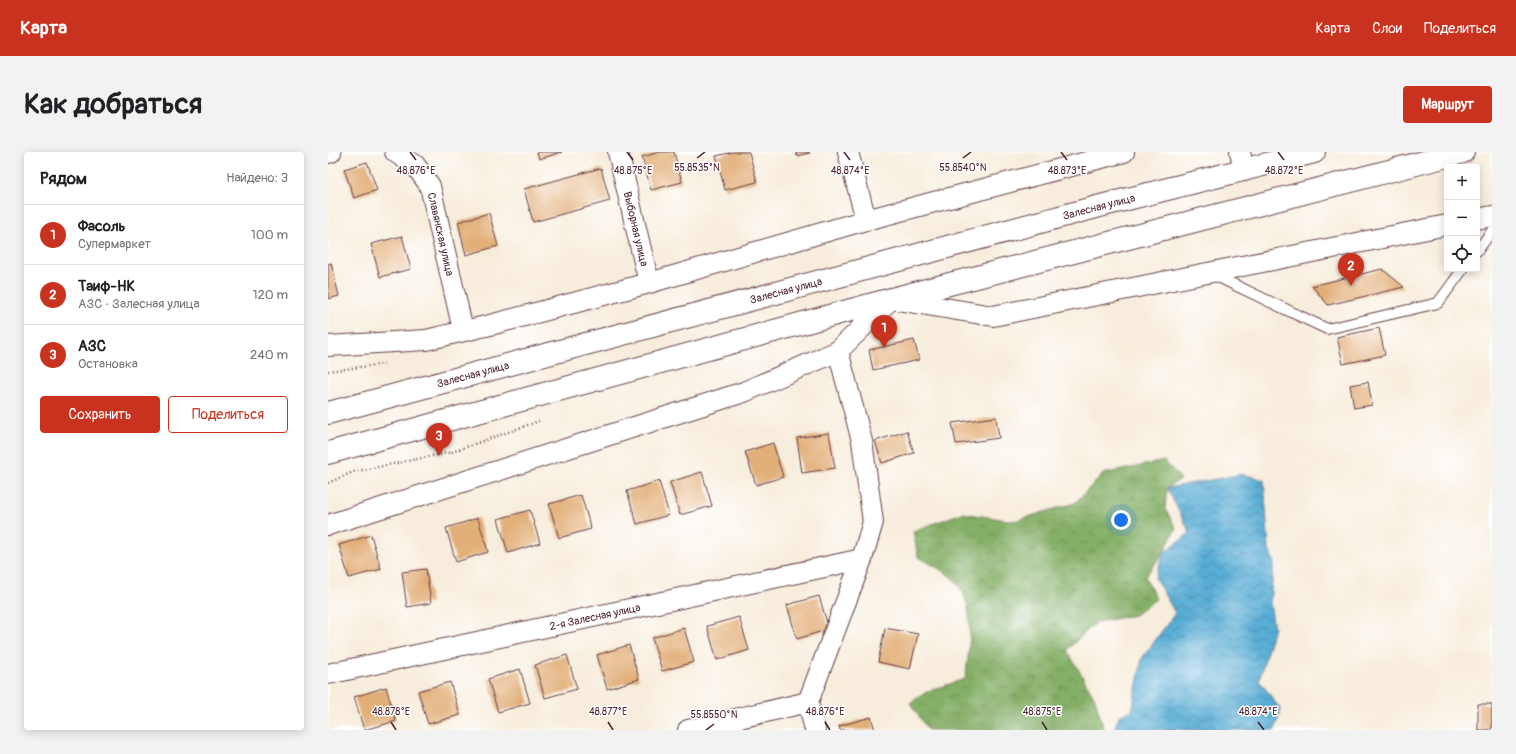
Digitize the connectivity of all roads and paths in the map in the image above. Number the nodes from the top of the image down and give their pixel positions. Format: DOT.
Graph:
graph roads {
  1 [pos="331,152"];
  2 [pos="395,152"];
  3 [pos="618,152"];
  4 [pos="848,152"];
  5 [pos="1124,152"];
  6 [pos="1314,152"];
  7 [pos="1463,152"];
  8 [pos="328,153"];
  9 [pos="1242,161"];
  10 [pos="1492,216"];
  11 [pos="1480,218"];
  12 [pos="866,220"];
  13 [pos="1444,226"];
  14 [pos="1492,231"];
  15 [pos="1480,247"];
  16 [pos="1461,272"];
  17 [pos="1210,274"];
  18 [pos="649,283"];
  19 [pos="891,299"];
  20 [pos="463,330"];
  21 [pos="328,346"];
  22 [pos="838,351"];
  23 [pos="328,413"];
  24 [pos="539,422"];
  25 [pos="328,453"];
  26 [pos="328,483"];
  27 [pos="328,525"];
  28 [pos="862,559"];
  29 [pos="328,674"];
  30 [pos="808,702"];
  31 [pos="688,730"];
  32 [pos="815,730"];
  1 -- 8 [label="street"];
  2 -- 20 [label="street, Славянская улица"];
  3 -- 18 [label="street, Выборная улица"];
  4 -- 12 [label="street"];
  5 -- 12 [label="street"];
  6 -- 9 [label="main road, Залесная улица"];
  7 -- 19 [label="main road"];
  9 -- 23 [label="main road, Залесная улица"];
  10 -- 11 [label="street"];
  12 -- 18 [label="street"];
  13 -- 17 [label="street"];
  14 -- 15 [label="lane"];
  16 -- 17 [label="lane"];
  17 -- 19 [label="street"];
  18 -- 20 [label="street"];
  19 -- 22 [label="street"];
  19 -- 25 [label="main road"];
  20 -- 21 [label="street"];
  22 -- 27 [label="street"];
  22 -- 28 [label="street"];
  24 -- 26 [label="path"];
  28 -- 29 [label="street, 2-я Залесная улица"];
  28 -- 30 [label="street"];
  30 -- 31 [label="street"];
  30 -- 32 [label="street"];
}
